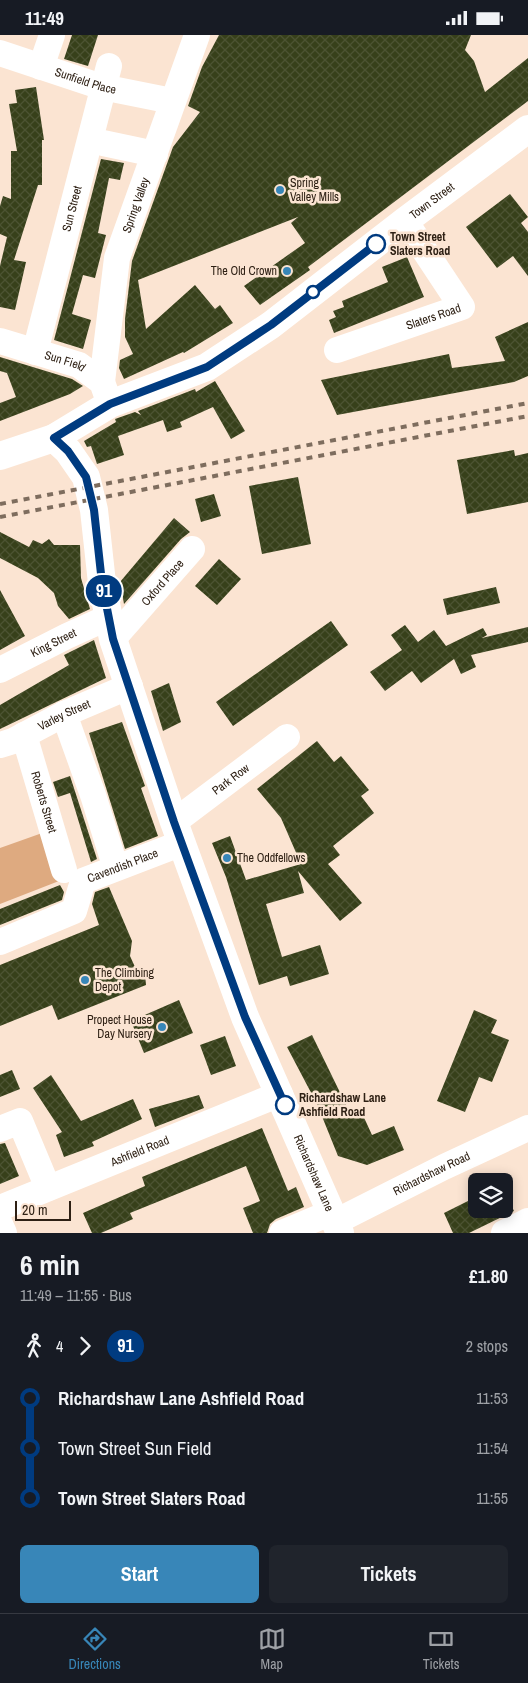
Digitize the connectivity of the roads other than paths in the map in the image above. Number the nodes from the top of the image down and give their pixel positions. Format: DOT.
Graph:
graph roads {
  1 [pos="52,35"];
  2 [pos="197,35"];
  3 [pos="0,53"];
  4 [pos="41,67"];
  5 [pos="105,77"];
  6 [pos="172,101"];
  7 [pos="528,129"];
  8 [pos="103,143"];
  9 [pos="156,154"];
  10 [pos="405,221"];
  11 [pos="0,341"];
  12 [pos="337,350"];
  13 [pos="35,352"];
  14 [pos="106,393"];
  15 [pos="54,438"];
  16 [pos="0,456"];
  17 [pos="192,549"];
  18 [pos="111,628"];
  19 [pos="0,670"];
  20 [pos="130,686"];
  21 [pos="64,714"];
  22 [pos="24,735"];
  23 [pos="287,737"];
  24 [pos="0,745"];
  25 [pos="178,832"];
  26 [pos="112,856"];
  27 [pos="64,870"];
  28 [pos="0,942"];
  29 [pos="280,1094"];
  30 [pos="528,1128"];
  31 [pos="0,1129"];
  32 [pos="48,1188"];
  33 [pos="0,1208"];
  34 [pos="528,1221"];
  35 [pos="335,1223"];
  36 [pos="0,1224"];
  37 [pos="4,1233"];
  38 [pos="282,1233"];
  39 [pos="504,1233"];
  1 -- 4 [label="street"];
  2 -- 6 [label="street, Spring Valley"];
  3 -- 4 [label="street, Sunfield Place"];
  4 -- 5 [label="street, Sunfield Place"];
  5 -- 6 [label="street, Sunfield Place"];
  5 -- 13 [label="street, Sun Street"];
  6 -- 9 [label="street, Spring Valley"];
  7 -- 10 [label="main road, Town Street"];
  8 -- 9 [label="street"];
  9 -- 14 [label="street, Spring Valley"];
  10 -- 12 [label="street, Slaters Road"];
  10 -- 14 [label="main road, Town Street"];
  11 -- 13 [label="street, Sun Field"];
  13 -- 14 [label="street, Sun Field"];
  14 -- 15 [label="main road, Town Street"];
  15 -- 16 [label="main road, Town Street"];
  15 -- 18 [label="main road, Richardshaw Lane"];
  17 -- 18 [label="street, Oxford Place"];
  18 -- 19 [label="street, King Street"];
  18 -- 20 [label="main road, Richardshaw Lane"];
  20 -- 21 [label="street, Varley Street"];
  20 -- 25 [label="main road, Richardshaw Lane"];
  21 -- 22 [label="street, Varley Street"];
  21 -- 26 [label="street"];
  22 -- 24 [label="street, Varley Street"];
  22 -- 27 [label="street, Roberts Street"];
  23 -- 25 [label="street, Park Row"];
  25 -- 28 [label="street, Cavendish Place"];
  25 -- 29 [label="main road, Richardshaw Lane"];
  29 -- 32 [label="street, Ashfield Road"];
  29 -- 35 [label="main road, Richardshaw Lane"];
  30 -- 35 [label="street, Richardshaw Road"];
  31 -- 32 [label="street"];
  32 -- 33 [label="street, Ashfield Road"];
  34 -- 39 [label="street"];
  35 -- 38 [label="street, Richardshaw Road"];
  36 -- 37 [label="street"];
}
